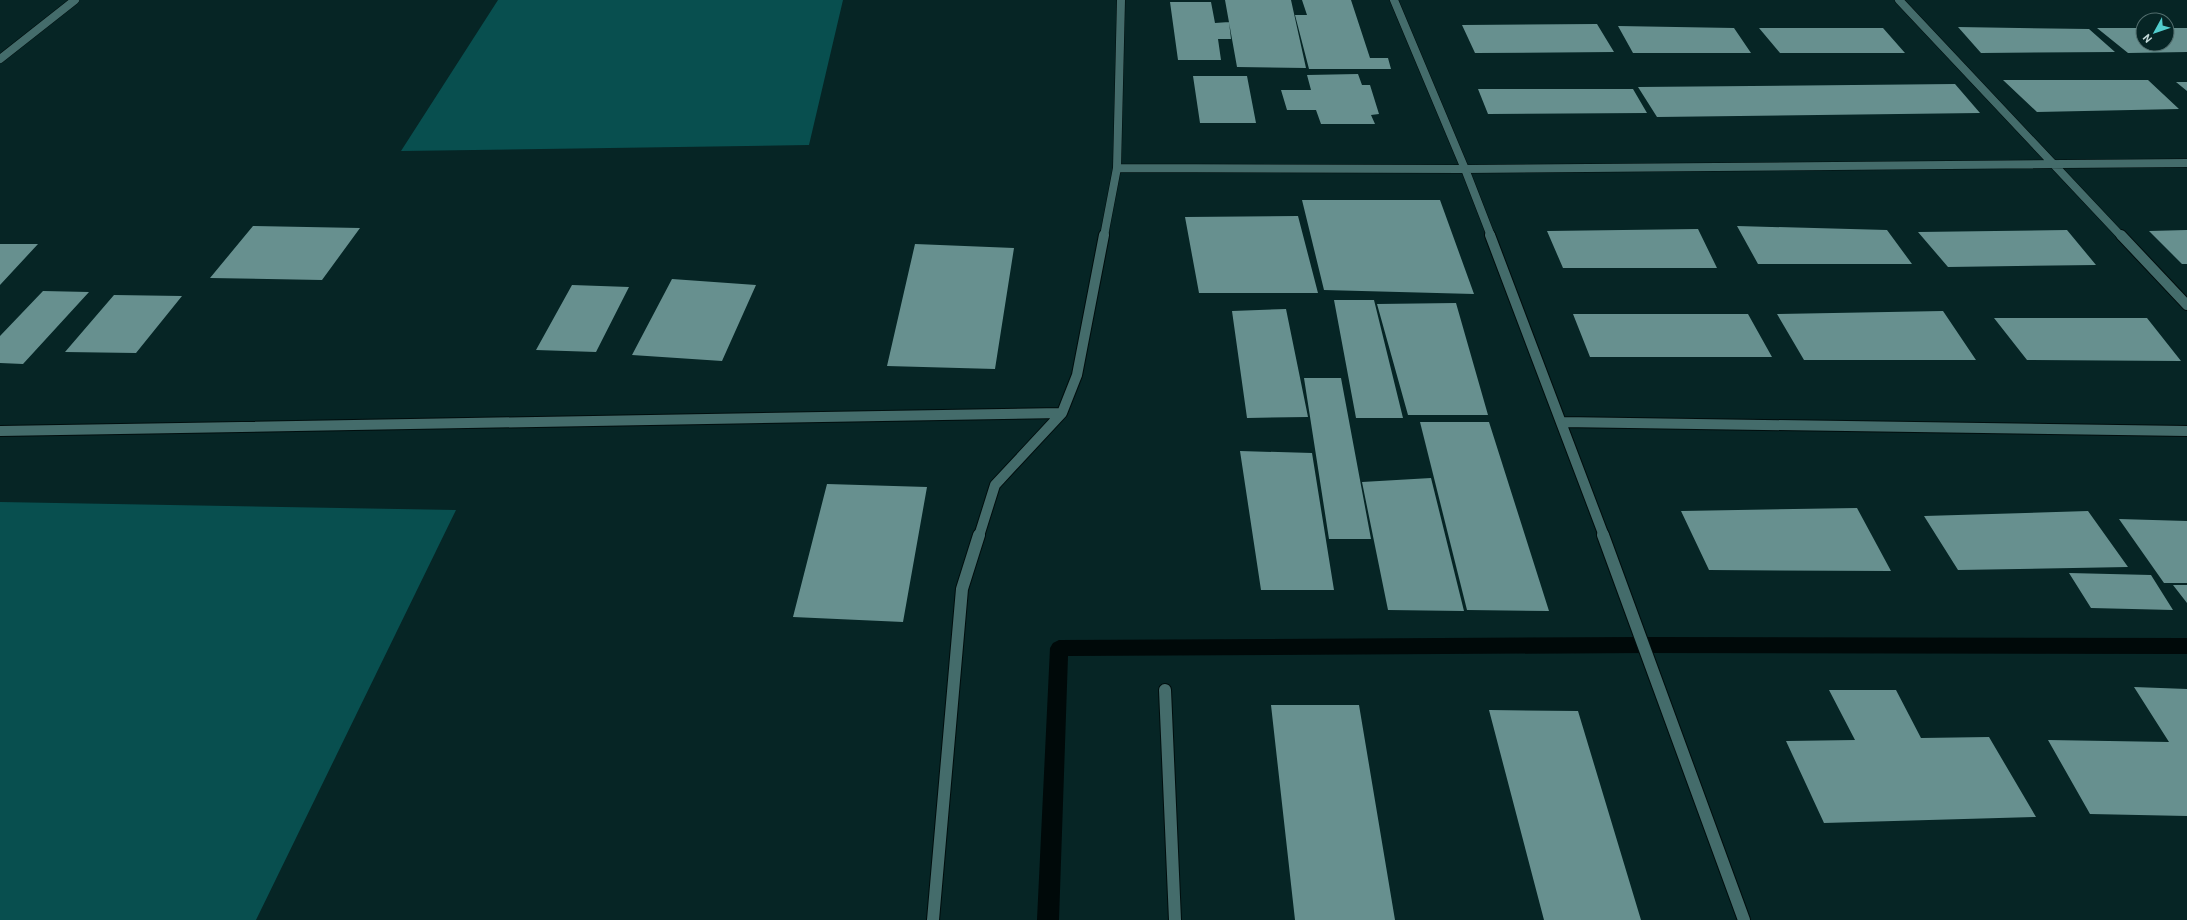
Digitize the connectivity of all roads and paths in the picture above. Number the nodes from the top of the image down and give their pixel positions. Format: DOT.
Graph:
graph roads {
  1 [pos="76,0"];
  2 [pos="1121,0"];
  3 [pos="1394,0"];
  4 [pos="1899,0"];
  5 [pos="0,59"];
  6 [pos="2052,163"];
  7 [pos="2187,163"];
  8 [pos="1117,168"];
  9 [pos="1466,169"];
  10 [pos="2187,305"];
  11 [pos="1062,413"];
  12 [pos="1562,422"];
  13 [pos="0,431"];
  14 [pos="2187,431"];
  15 [pos="1165,690"];
  16 [pos="933,920"];
  17 [pos="1175,920"];
  18 [pos="1744,920"];
  1 -- 5 [label="street"];
  2 -- 8 [label="street"];
  3 -- 9 [label="street"];
  4 -- 6 [label="street"];
  6 -- 7 [label="street"];
  6 -- 9 [label="street"];
  6 -- 10 [label="street"];
  8 -- 9 [label="street"];
  8 -- 11 [label="street"];
  9 -- 12 [label="street"];
  11 -- 13 [label="street"];
  11 -- 16 [label="street"];
  12 -- 14 [label="street"];
  12 -- 18 [label="street"];
  15 -- 17 [label="street"];
}
